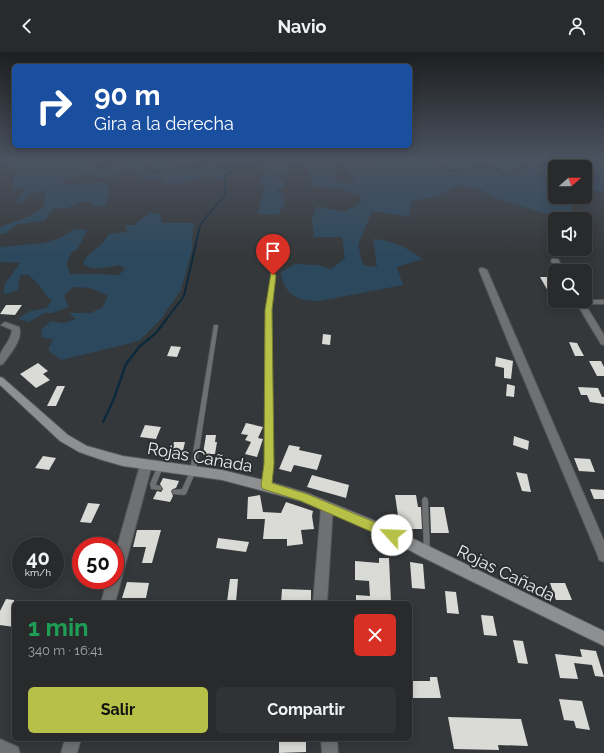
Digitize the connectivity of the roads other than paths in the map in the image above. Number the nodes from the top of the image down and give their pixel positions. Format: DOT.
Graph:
graph roads {
  1 [pos="555,261"];
  2 [pos="557,264"];
  3 [pos="484,270"];
  4 [pos="273,275"];
  5 [pos="592,302"];
  6 [pos="604,302"];
  7 [pos="584,308"];
  8 [pos="5,325"];
  9 [pos="216,326"];
  10 [pos="604,342"];
  11 [pos="0,362"];
  12 [pos="0,381"];
  13 [pos="146,464"];
  14 [pos="160,467"];
  15 [pos="193,471"];
  16 [pos="140,484"];
  17 [pos="267,486"];
  18 [pos="175,492"];
  19 [pos="425,500"];
  20 [pos="327,508"];
  21 [pos="124,544"];
  22 [pos="427,553"];
  23 [pos="604,556"];
  24 [pos="112,589"];
  25 [pos="109,601"];
  26 [pos="320,601"];
  27 [pos="604,639"];
  28 [pos="72,741"];
  29 [pos="329,741"];
  30 [pos="0,747"];
  31 [pos="12,753"];
  32 [pos="69,753"];
  33 [pos="330,753"];
  1 -- 2 [label="street"];
  3 -- 23 [label="street"];
  4 -- 17 [label="lane"];
  5 -- 6 [label="street"];
  7 -- 10 [label="street"];
  8 -- 11 [label="street"];
  9 -- 15 [label="lane"];
  12 -- 13 [label="main road, Rojas Cañada"];
  13 -- 14 [label="main road, Rojas Cañada"];
  13 -- 16 [label="street"];
  14 -- 15 [label="main road, Rojas Cañada"];
  14 -- 16 [label="lane"];
  15 -- 17 [label="main road, Rojas Cañada"];
  15 -- 18 [label="lane"];
  16 -- 21 [label="street"];
  17 -- 20 [label="main road, Rojas Cañada"];
  19 -- 22 [label="lane"];
  20 -- 22 [label="main road, Rojas Cañada"];
  20 -- 26 [label="street"];
  22 -- 27 [label="main road, Rojas Cañada"];
  24 -- 25 [label="street"];
  28 -- 32 [label="street"];
  29 -- 33 [label="street"];
  30 -- 31 [label="street"];
}
